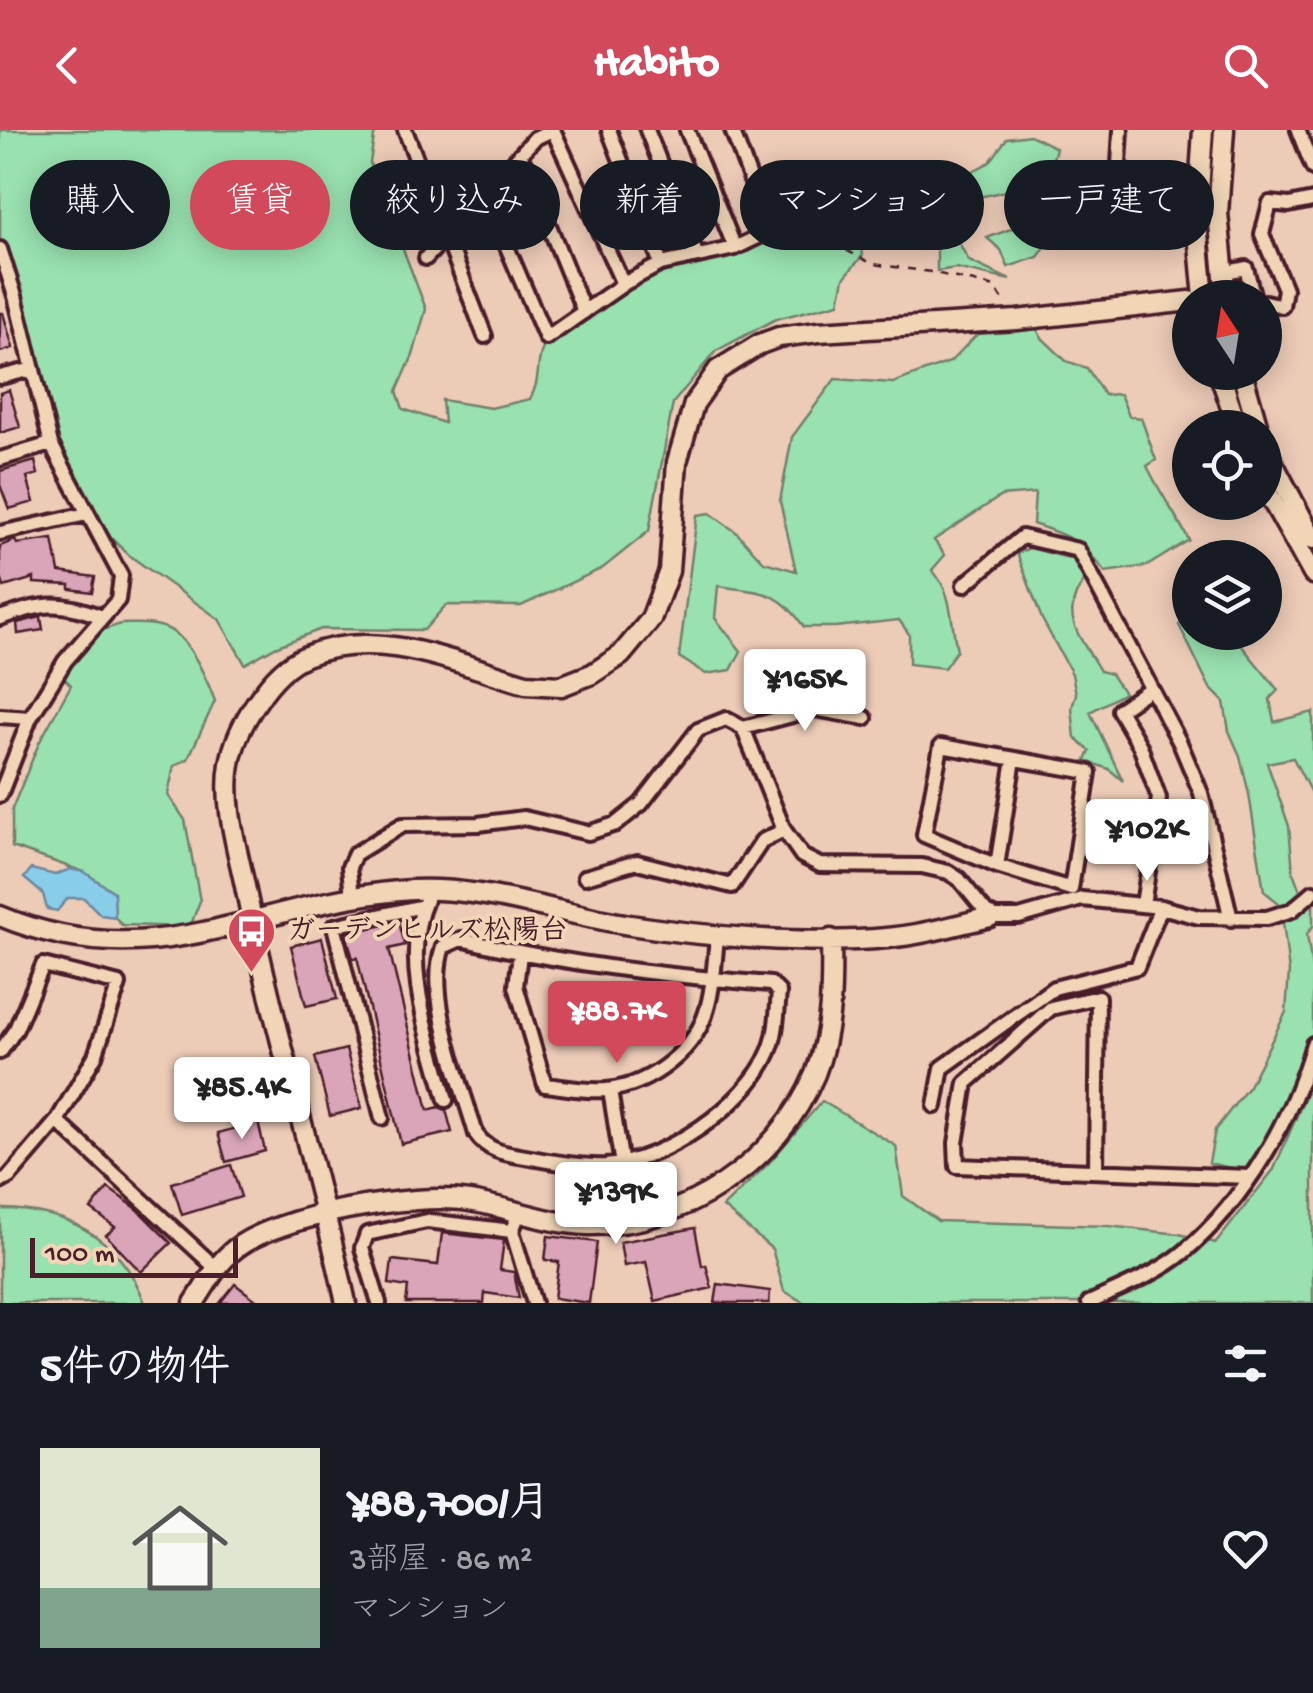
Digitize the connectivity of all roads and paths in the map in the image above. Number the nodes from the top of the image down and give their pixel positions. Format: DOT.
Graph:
graph roads {
  1 [pos="405,130"];
  2 [pos="552,130"];
  3 [pos="609,130"];
  4 [pos="647,130"];
  5 [pos="687,130"];
  6 [pos="732,130"];
  7 [pos="1121,130"];
  8 [pos="1204,130"];
  9 [pos="1224,130"];
  10 [pos="1298,130"];
  11 [pos="520,154"];
  12 [pos="417,160"];
  13 [pos="515,160"];
  14 [pos="743,160"];
  15 [pos="1119,160"];
  16 [pos="1202,160"];
  17 [pos="1313,168"];
  18 [pos="1313,200"];
  19 [pos="740,246"];
  20 [pos="735,248"];
  21 [pos="0,249"];
  22 [pos="433,250"];
  23 [pos="453,250"];
  24 [pos="508,250"];
  25 [pos="846,250"];
  26 [pos="1200,250"];
  27 [pos="697,256"];
  28 [pos="426,258"];
  29 [pos="661,264"];
  30 [pos="1222,273"];
  31 [pos="1202,280"];
  32 [pos="1222,280"];
  33 [pos="1249,280"];
  34 [pos="623,284"];
  35 [pos="16,296"];
  36 [pos="0,299"];
  37 [pos="1172,302"];
  38 [pos="1282,306"];
  39 [pos="584,312"];
  40 [pos="1017,320"];
  41 [pos="485,336"];
  42 [pos="32,369"];
  43 [pos="0,377"];
  44 [pos="51,444"];
  45 [pos="0,458"];
  46 [pos="1282,481"];
  47 [pos="87,514"];
  48 [pos="1282,518"];
  49 [pos="0,533"];
  50 [pos="1313,540"];
  51 [pos="1313,574"];
  52 [pos="964,585"];
  53 [pos="102,617"];
  54 [pos="0,618"];
  55 [pos="1151,688"];
  56 [pos="0,716"];
  57 [pos="30,718"];
  58 [pos="866,718"];
  59 [pos="744,728"];
  60 [pos="1014,759"];
  61 [pos="0,795"];
  62 [pos="784,830"];
  63 [pos="996,866"];
  64 [pos="585,877"];
  65 [pos="1313,892"];
  66 [pos="1076,894"];
  67 [pos="352,897"];
  68 [pos="427,898"];
  69 [pos="1143,905"];
  70 [pos="1161,907"];
  71 [pos="0,916"];
  72 [pos="990,917"];
  73 [pos="1231,919"];
  74 [pos="252,921"];
  75 [pos="717,935"];
  76 [pos="831,939"];
  77 [pos="520,954"];
  78 [pos="712,980"];
  79 [pos="1313,1044"];
  80 [pos="0,1052"];
  81 [pos="610,1090"];
  82 [pos="446,1100"];
  83 [pos="935,1106"];
  84 [pos="382,1118"];
  85 [pos="56,1122"];
  86 [pos="622,1163"];
  87 [pos="1096,1169"];
  88 [pos="1249,1177"];
  89 [pos="0,1182"];
  90 [pos="519,1212"];
  91 [pos="324,1216"];
  92 [pos="632,1221"];
  93 [pos="512,1231"];
  94 [pos="218,1269"];
  95 [pos="194,1303"];
  96 [pos="346,1303"];
  97 [pos="379,1303"];
  98 [pos="534,1303"];
  99 [pos="1090,1303"];
  1 -- 12 [label="street"];
  2 -- 11 [label="street"];
  2 -- 34 [label="street"];
  3 -- 29 [label="street"];
  4 -- 27 [label="street"];
  5 -- 20 [label="street"];
  6 -- 14 [label="street"];
  7 -- 15 [label="street"];
  8 -- 16 [label="street"];
  9 -- 30 [label="street"];
  10 -- 17 [label="street"];
  11 -- 13 [label="street"];
  11 -- 39 [label="street"];
  18 -- 38 [label="street"];
  19 -- 20 [label="street"];
  20 -- 27 [label="street"];
  21 -- 35 [label="street"];
  22 -- 28 [label="street"];
  23 -- 41 [label="street"];
  24 -- 39 [label="street"];
  25 -- 40 [label="path"];
  26 -- 31 [label="street"];
  27 -- 29 [label="street"];
  29 -- 34 [label="street"];
  30 -- 32 [label="street"];
  30 -- 33 [label="street"];
  34 -- 39 [label="street"];
  35 -- 36 [label="street"];
  35 -- 42 [label="street"];
  37 -- 40 [label="street"];
  40 -- 74 [label="street"];
  42 -- 43 [label="street"];
  42 -- 44 [label="street"];
  44 -- 45 [label="street"];
  44 -- 47 [label="street"];
  46 -- 50 [label="street"];
  47 -- 49 [label="street"];
  47 -- 53 [label="street"];
  48 -- 51 [label="street"];
  52 -- 55 [label="street"];
  53 -- 54 [label="street"];
  53 -- 57 [label="street"];
  55 -- 69 [label="street"];
  55 -- 73 [label="street"];
  56 -- 57 [label="street"];
  57 -- 61 [label="street"];
  58 -- 59 [label="street"];
  59 -- 62 [label="street"];
  59 -- 67 [label="street"];
  60 -- 63 [label="street"];
  60 -- 63 [label="street"];
  60 -- 66 [label="street"];
  62 -- 64 [label="street"];
  62 -- 72 [label="street"];
  63 -- 66 [label="street"];
  65 -- 73 [label="street"];
  66 -- 69 [label="street"];
  66 -- 72 [label="street"];
  67 -- 68 [label="street"];
  67 -- 74 [label="street"];
  68 -- 75 [label="street"];
  68 -- 82 [label="street"];
  68 -- 84 [label="street"];
  69 -- 70 [label="street"];
  70 -- 73 [label="street"];
  70 -- 83 [label="street"];
  71 -- 74 [label="street"];
  72 -- 76 [label="street"];
  74 -- 91 [label="street"];
  75 -- 76 [label="street"];
  75 -- 78 [label="street"];
  76 -- 92 [label="street"];
  77 -- 78 [label="street"];
  77 -- 81 [label="street"];
  77 -- 86 [label="street"];
  78 -- 81 [label="street"];
  78 -- 86 [label="street"];
  79 -- 88 [label="street"];
  80 -- 85 [label="street"];
  81 -- 86 [label="street"];
  85 -- 89 [label="street"];
  85 -- 94 [label="street"];
  86 -- 92 [label="street"];
  87 -- 87 [label="street"];
  87 -- 88 [label="street"];
  88 -- 99 [label="street"];
  90 -- 91 [label="street"];
  90 -- 92 [label="street"];
  90 -- 93 [label="street"];
  91 -- 94 [label="street"];
  91 -- 96 [label="street"];
  93 -- 97 [label="street"];
  93 -- 98 [label="street"];
  94 -- 95 [label="street"];
}
